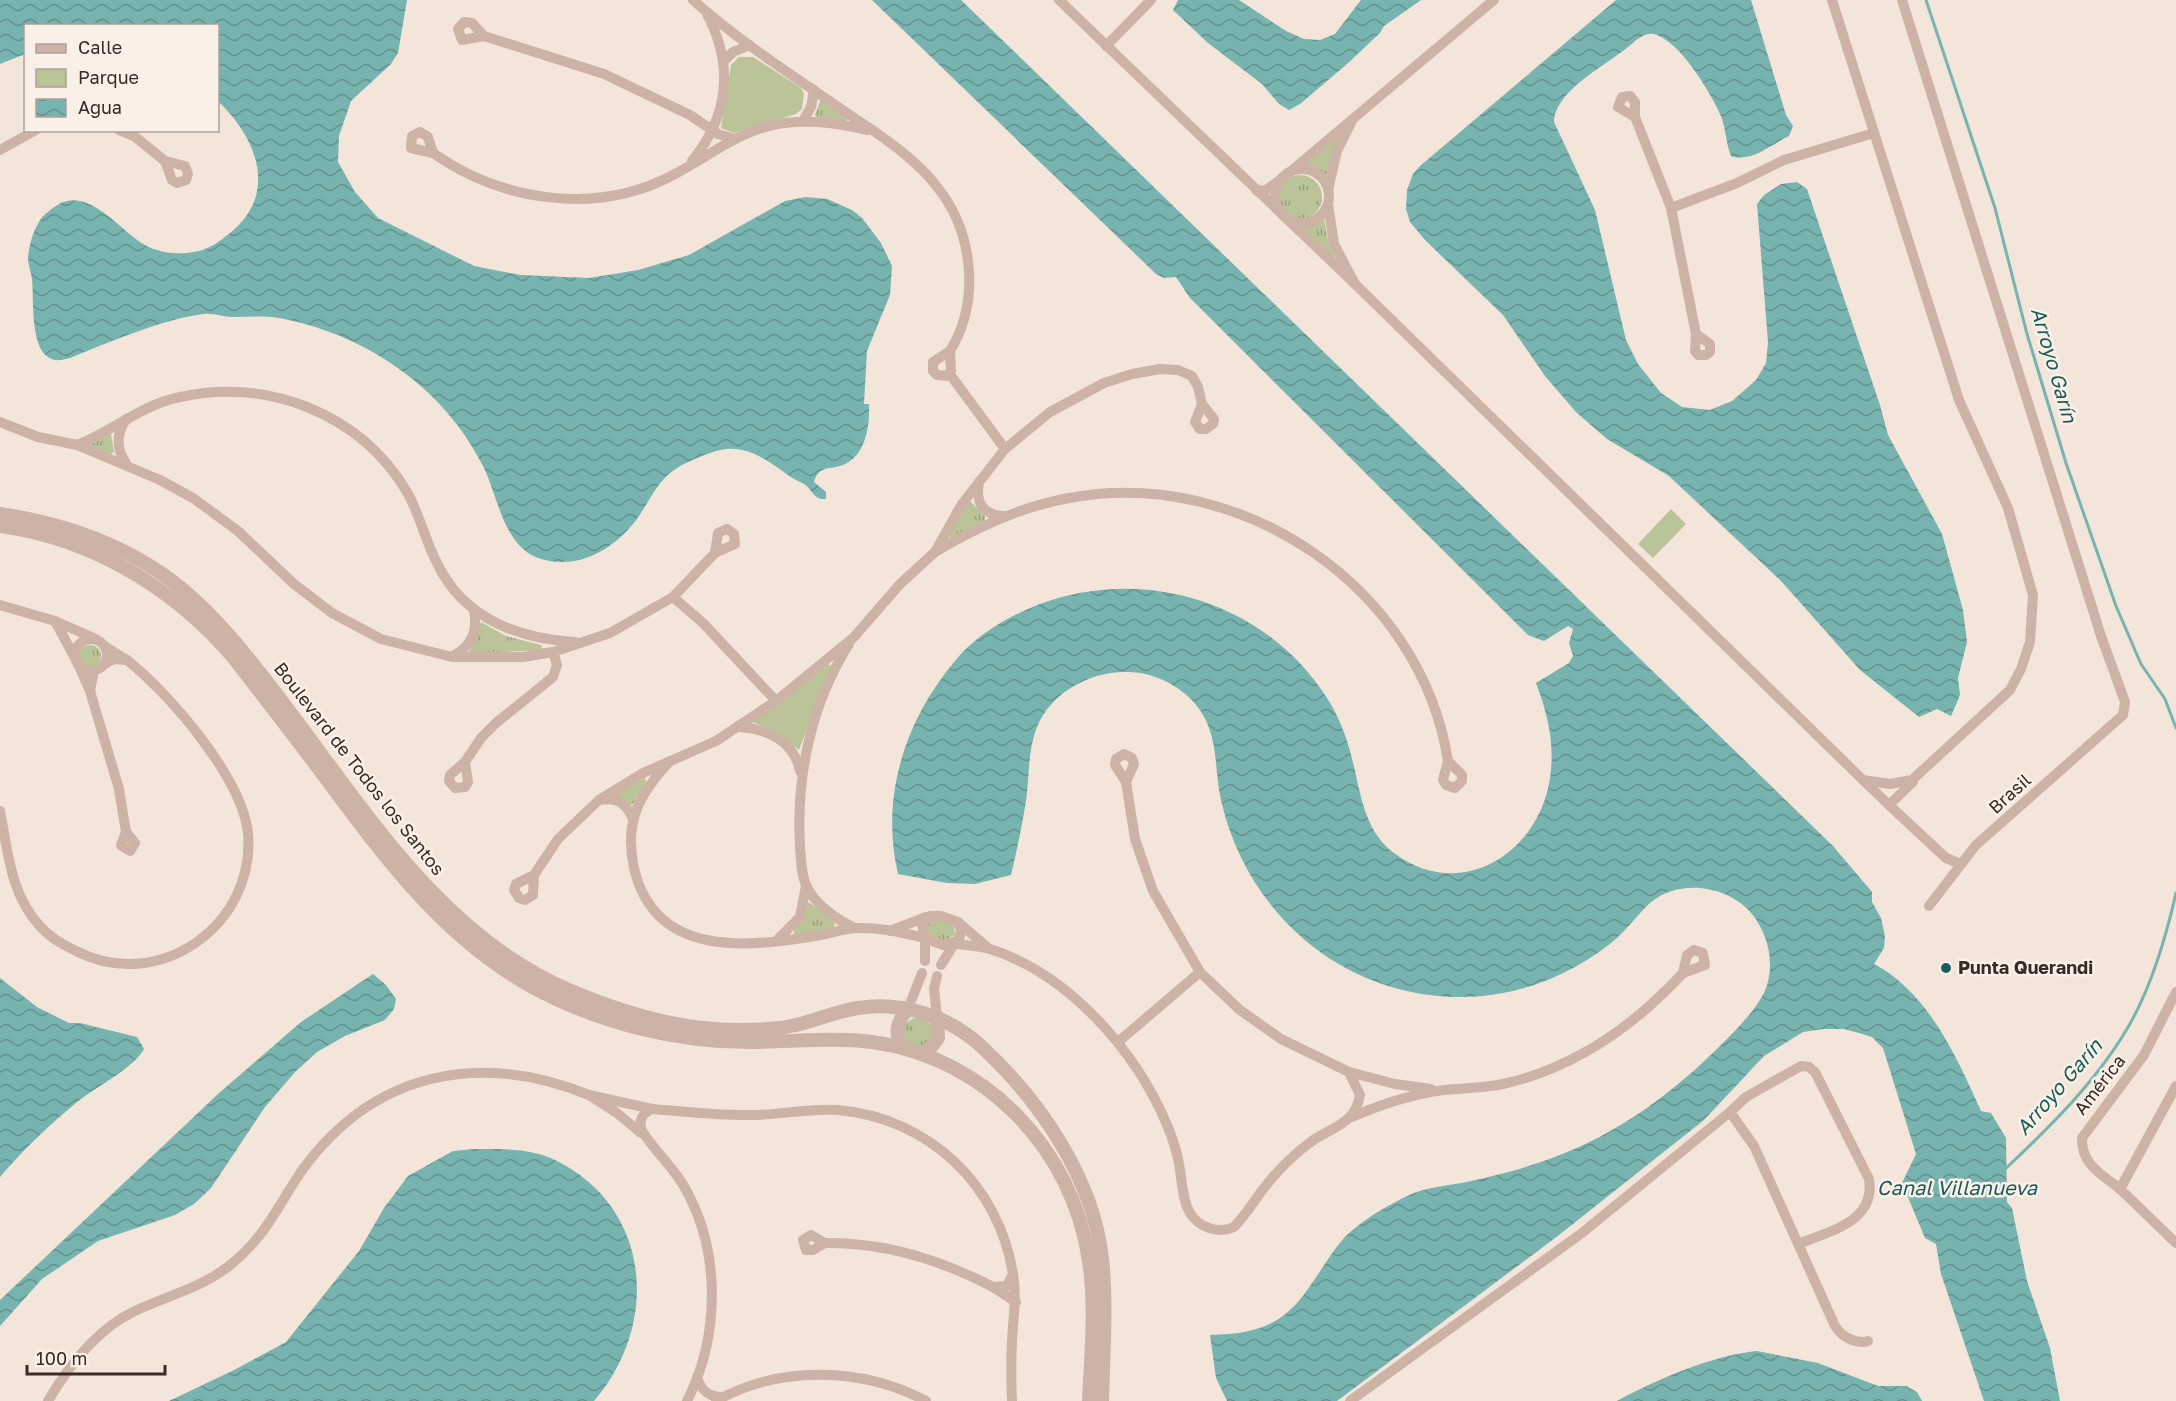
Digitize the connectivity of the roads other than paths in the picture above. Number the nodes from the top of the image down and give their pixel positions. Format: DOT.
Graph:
graph roads {
  1 [pos="693,0"];
  2 [pos="1059,0"];
  3 [pos="1151,0"];
  4 [pos="1494,0"];
  5 [pos="1832,0"];
  6 [pos="1902,0"];
  7 [pos="706,12"];
  8 [pos="484,36"];
  9 [pos="750,45"];
  10 [pos="1106,46"];
  11 [pos="724,61"];
  12 [pos="814,90"];
  13 [pos="1363,110"];
  14 [pos="1635,117"];
  15 [pos="803,121"];
  16 [pos="713,130"];
  17 [pos="874,131"];
  18 [pos="32,132"];
  19 [pos="124,132"];
  20 [pos="1874,133"];
  21 [pos="735,139"];
  22 [pos="0,150"];
  23 [pos="433,153"];
  24 [pos="165,161"];
  25 [pos="686,168"];
  26 [pos="1284,177"];
  27 [pos="1328,190"];
  28 [pos="1257,191"];
  29 [pos="1328,204"];
  30 [pos="1671,208"];
  31 [pos="1282,215"];
  32 [pos="1355,284"];
  33 [pos="1696,334"];
  34 [pos="950,351"];
  35 [pos="949,374"];
  36 [pos="1202,404"];
  37 [pos="128,416"];
  38 [pos="1,421"];
  39 [pos="77,445"];
  40 [pos="1005,449"];
  41 [pos="126,463"];
  42 [pos="979,482"];
  43 [pos="0,514"];
  44 [pos="1004,516"];
  45 [pos="0,526"];
  46 [pos="935,552"];
  47 [pos="715,553"];
  48 [pos="673,597"];
  49 [pos="0,605"];
  50 [pos="474,610"];
  51 [pos="56,621"];
  52 [pos="854,637"];
  53 [pos="582,642"];
  54 [pos="100,643"];
  55 [pos="552,652"];
  56 [pos="452,657"];
  57 [pos="127,660"];
  58 [pos="77,662"];
  59 [pos="104,664"];
  60 [pos="94,670"];
  61 [pos="90,692"];
  62 [pos="776,701"];
  63 [pos="740,727"];
  64 [pos="670,761"];
  65 [pos="1448,761"];
  66 [pos="465,762"];
  67 [pos="1920,775"];
  68 [pos="802,777"];
  69 [pos="1863,780"];
  70 [pos="1126,782"];
  71 [pos="599,800"];
  72 [pos="1889,805"];
  73 [pos="0,811"];
  74 [pos="632,817"];
  75 [pos="126,832"];
  76 [pos="1961,864"];
  77 [pos="534,874"];
  78 [pos="806,886"];
  79 [pos="1929,906"];
  80 [pos="926,918"];
  81 [pos="958,922"];
  82 [pos="856,928"];
  83 [pos="890,931"];
  84 [pos="925,938"];
  85 [pos="778,940"];
  86 [pos="954,944"];
  87 [pos="990,949"];
  88 [pos="925,961"];
  89 [pos="941,965"];
  90 [pos="1200,972"];
  91 [pos="922,973"];
  92 [pos="1683,973"];
  93 [pos="938,976"];
  94 [pos="918,985"];
  95 [pos="934,989"];
  96 [pos="2176,992"];
  97 [pos="908,1009"];
  98 [pos="937,1017"];
  99 [pos="1119,1042"];
  100 [pos="901,1047"];
  101 [pos="925,1055"];
  102 [pos="1349,1072"];
  103 [pos="2176,1086"];
  104 [pos="1445,1090"];
  105 [pos="590,1095"];
  106 [pos="652,1109"];
  107 [pos="1730,1112"];
  108 [pos="1349,1119"];
  109 [pos="644,1135"];
  110 [pos="2120,1189"];
  111 [pos="825,1243"];
  112 [pos="2176,1243"];
  113 [pos="1798,1244"];
  114 [pos="1013,1274"];
  115 [pos="993,1287"];
  116 [pos="1016,1302"];
  117 [pos="1868,1341"];
  118 [pos="697,1377"];
  119 [pos="720,1399"];
  120 [pos="688,1400"];
  121 [pos="48,1401"];
  122 [pos="926,1401"];
  123 [pos="1012,1401"];
  124 [pos="1089,1401"];
  125 [pos="1102,1401"];
  126 [pos="1350,1401"];
  1 -- 7 [label="street"];
  2 -- 10 [label="street"];
  3 -- 10 [label="street"];
  4 -- 13 [label="street"];
  5 -- 20 [label="street"];
  6 -- 76 [label="street, Brasil"];
  7 -- 9 [label="street"];
  7 -- 11 [label="street"];
  8 -- 16 [label="street"];
  9 -- 11 [label="street"];
  9 -- 12 [label="street"];
  10 -- 28 [label="street"];
  11 -- 16 [label="street"];
  12 -- 15 [label="street"];
  12 -- 17 [label="street"];
  13 -- 26 [label="street"];
  13 -- 27 [label="street"];
  14 -- 30 [label="street"];
  15 -- 17 [label="street"];
  15 -- 21 [label="street"];
  16 -- 21 [label="street"];
  16 -- 25 [label="street"];
  17 -- 34 [label="street"];
  18 -- 22 [label="street"];
  19 -- 24 [label="street"];
  20 -- 30 [label="street"];
  20 -- 67 [label="street"];
  21 -- 25 [label="street"];
  23 -- 25 [label="street"];
  26 -- 27 [label="street"];
  26 -- 28 [label="street"];
  26 -- 31 [label="street"];
  27 -- 29 [label="street"];
  28 -- 31 [label="street"];
  29 -- 31 [label="street"];
  29 -- 32 [label="street"];
  30 -- 33 [label="street"];
  31 -- 32 [label="street"];
  32 -- 69 [label="street"];
  34 -- 35 [label="street"];
  34 -- 35 [label="street"];
  35 -- 40 [label="street"];
  36 -- 40 [label="street"];
  37 -- 39 [label="street"];
  37 -- 41 [label="street"];
  37 -- 50 [label="street"];
  38 -- 39 [label="street"];
  39 -- 41 [label="street"];
  40 -- 42 [label="street"];
  41 -- 56 [label="street"];
  42 -- 44 [label="street"];
  42 -- 46 [label="street"];
  43 -- 97 [label="street, Boulevard de Todos los Santos"];
  44 -- 46 [label="street"];
  44 -- 65 [label="street"];
  45 -- 100 [label="street, Boulevard de Todos los Santos"];
  46 -- 52 [label="street"];
  47 -- 48 [label="street"];
  48 -- 53 [label="street"];
  48 -- 62 [label="street"];
  49 -- 51 [label="street"];
  50 -- 53 [label="street"];
  50 -- 56 [label="street"];
  51 -- 54 [label="street"];
  51 -- 58 [label="street"];
  52 -- 62 [label="street"];
  52 -- 68 [label="street"];
  53 -- 55 [label="street"];
  54 -- 57 [label="street"];
  54 -- 58 [label="street"];
  54 -- 59 [label="street"];
  55 -- 56 [label="street"];
  55 -- 66 [label="street"];
  57 -- 59 [label="street"];
  57 -- 73 [label="street"];
  58 -- 60 [label="street"];
  58 -- 61 [label="street"];
  59 -- 60 [label="street"];
  60 -- 61 [label="street"];
  61 -- 75 [label="street"];
  62 -- 63 [label="street"];
  63 -- 64 [label="street"];
  63 -- 68 [label="street"];
  64 -- 71 [label="street"];
  64 -- 74 [label="street"];
  67 -- 69 [label="street"];
  67 -- 72 [label="street"];
  68 -- 78 [label="street"];
  69 -- 72 [label="street"];
  70 -- 90 [label="street"];
  71 -- 74 [label="street"];
  71 -- 77 [label="street"];
  72 -- 76 [label="street"];
  74 -- 85 [label="street"];
  76 -- 79 [label="street, Brasil"];
  78 -- 82 [label="street"];
  78 -- 85 [label="street"];
  80 -- 81 [label="street"];
  80 -- 83 [label="street"];
  80 -- 84 [label="street"];
  81 -- 86 [label="street"];
  81 -- 87 [label="street"];
  82 -- 83 [label="street"];
  82 -- 85 [label="street"];
  83 -- 84 [label="street"];
  84 -- 86 [label="street"];
  84 -- 88 [label="street"];
  86 -- 87 [label="street"];
  86 -- 89 [label="street"];
  87 -- 99 [label="street"];
  90 -- 99 [label="street"];
  90 -- 102 [label="street"];
  91 -- 94 [label="street"];
  92 -- 104 [label="street"];
  93 -- 95 [label="street"];
  94 -- 95 [label="street"];
  94 -- 97 [label="street"];
  95 -- 98 [label="street"];
  96 -- 110 [label="street, América"];
  97 -- 98 [label="street, Boulevard de Todos los Santos"];
  97 -- 100 [label="street"];
  98 -- 101 [label="street"];
  98 -- 125 [label="street, Boulevard de Todos los Santos"];
  99 -- 108 [label="street"];
  100 -- 101 [label="street, Boulevard de Todos los Santos"];
  101 -- 124 [label="street, Boulevard de Todos los Santos"];
  102 -- 104 [label="street"];
  102 -- 108 [label="street"];
  103 -- 110 [label="street"];
  104 -- 108 [label="street"];
  105 -- 106 [label="street"];
  105 -- 109 [label="street"];
  105 -- 121 [label="street"];
  106 -- 109 [label="street"];
  106 -- 114 [label="street"];
  107 -- 113 [label="street"];
  107 -- 113 [label="street"];
  107 -- 126 [label="street"];
  109 -- 118 [label="street"];
  110 -- 112 [label="street, América"];
  111 -- 115 [label="street"];
  113 -- 117 [label="street"];
  114 -- 115 [label="street"];
  114 -- 116 [label="street"];
  115 -- 116 [label="street"];
  116 -- 123 [label="street"];
  118 -- 119 [label="street"];
  118 -- 120 [label="street"];
  119 -- 122 [label="street"];
}
